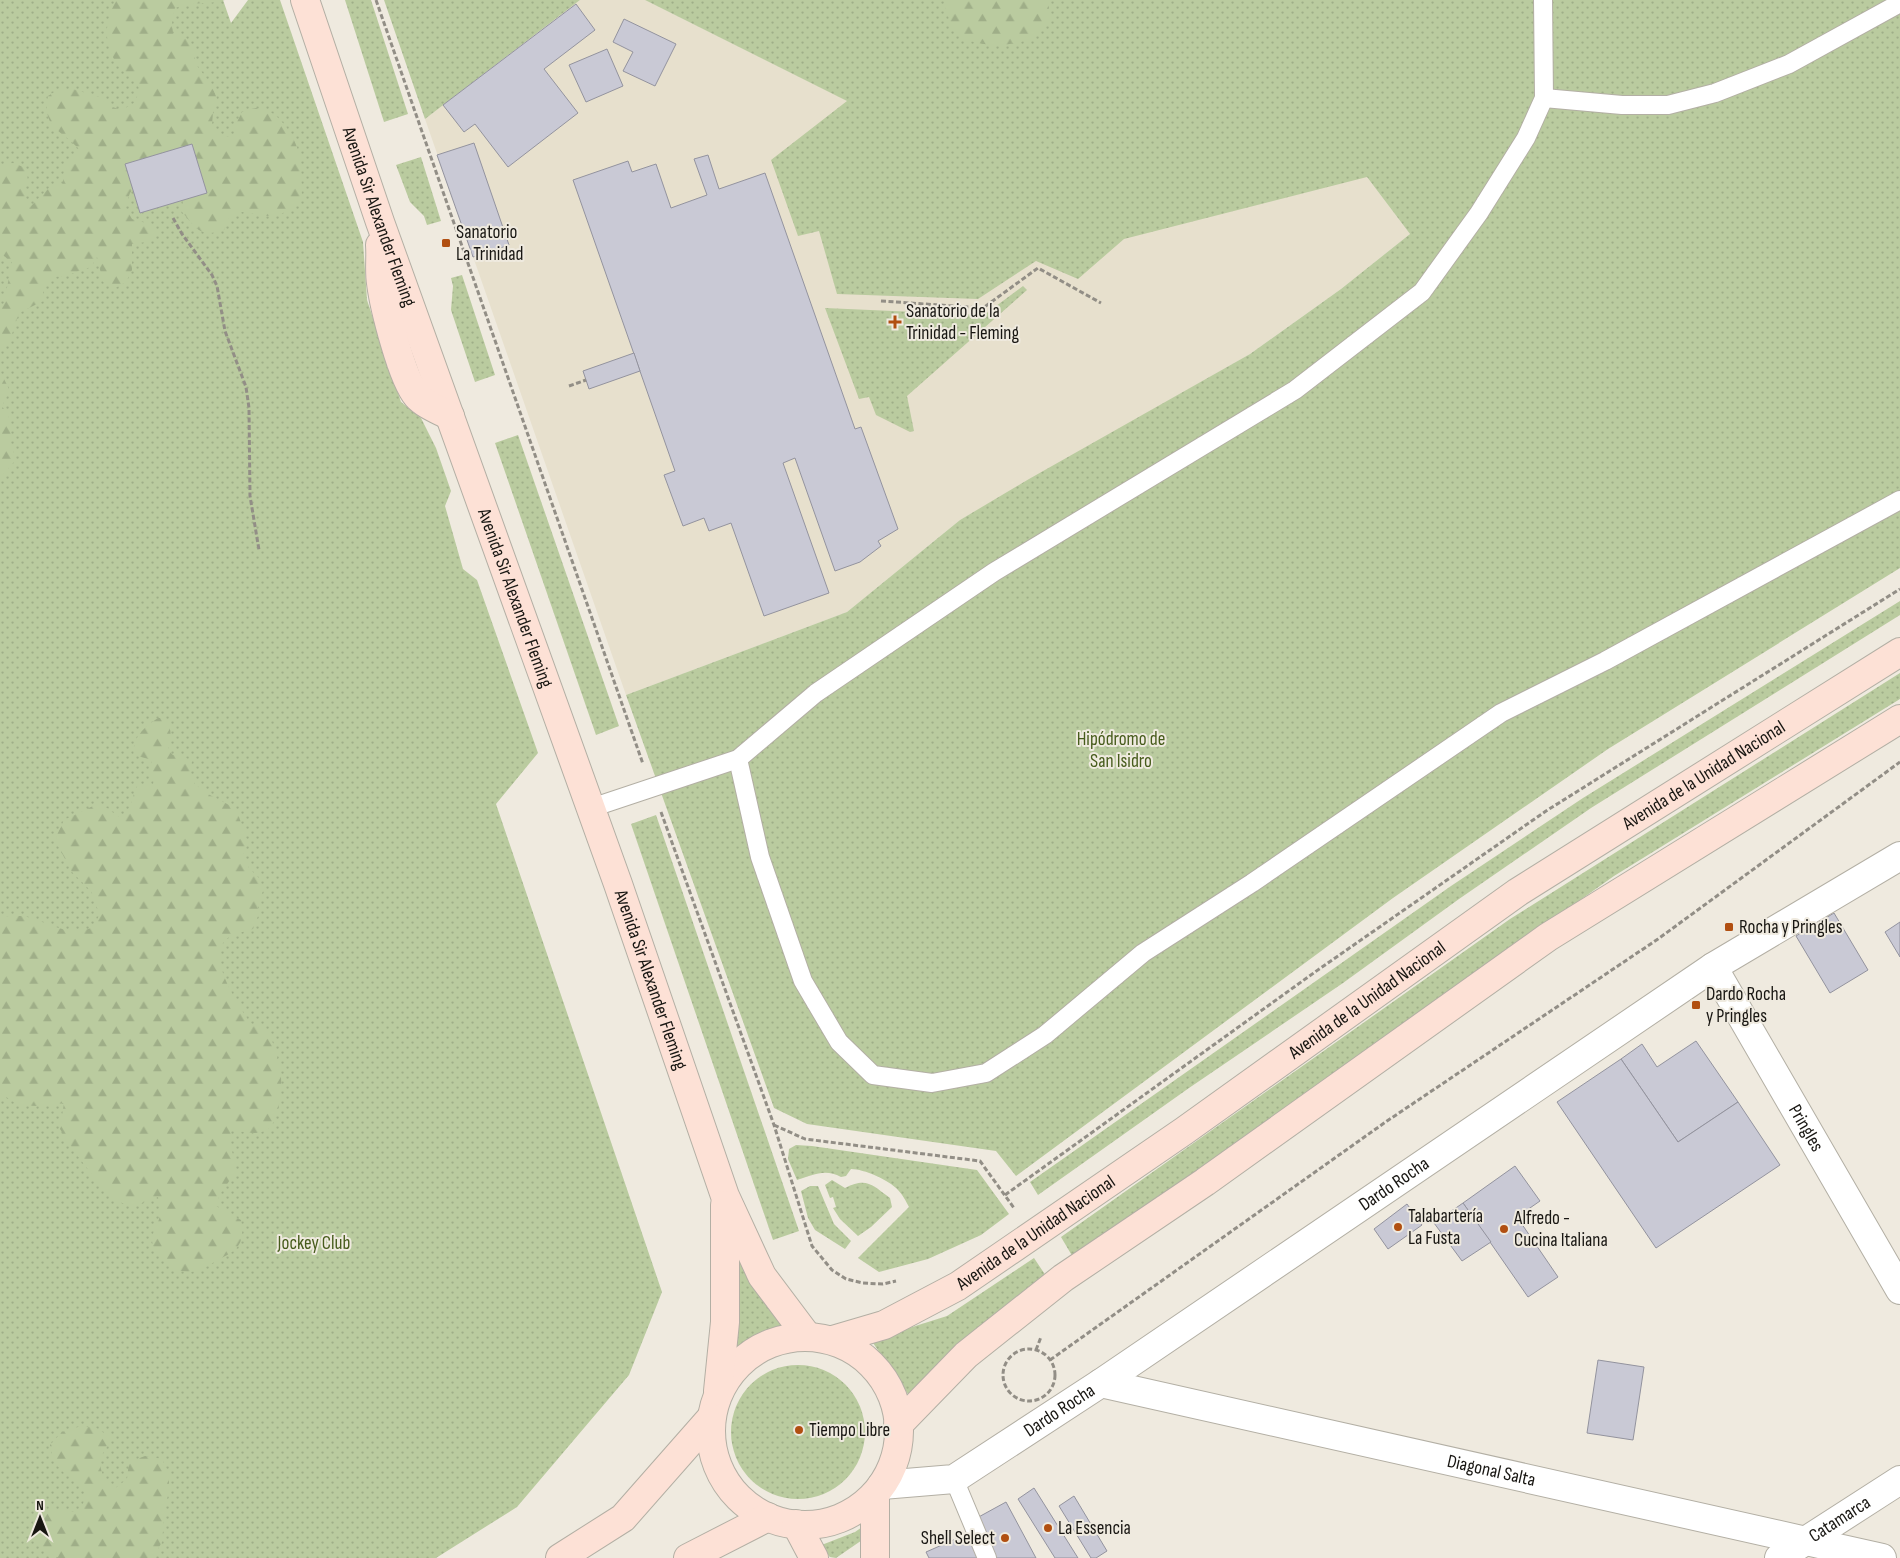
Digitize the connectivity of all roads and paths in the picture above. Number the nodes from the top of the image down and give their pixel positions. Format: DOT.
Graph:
graph roads {
  1 [pos="305,0"];
  2 [pos="376,0"];
  3 [pos="1543,0"];
  4 [pos="1900,3"];
  5 [pos="1544,98"];
  6 [pos="173,218"];
  7 [pos="881,302"];
  8 [pos="1101,303"];
  9 [pos="586,380"];
  10 [pos="568,386"];
  11 [pos="1900,500"];
  12 [pos="259,550"];
  13 [pos="1900,589"];
  14 [pos="1900,652"];
  15 [pos="1900,719"];
  16 [pos="738,759"];
  17 [pos="1900,762"];
  18 [pos="652,788"];
  19 [pos="591,808"];
  20 [pos="1900,856"];
  21 [pos="1714,967"];
  22 [pos="774,1125"];
  23 [pos="1004,1195"];
  24 [pos="726,1196"];
  25 [pos="1034,1236"];
  26 [pos="899,1281"];
  27 [pos="1900,1290"];
  28 [pos="820,1338"];
  29 [pos="1050,1360"];
  30 [pos="1101,1383"];
  31 [pos="714,1406"];
  32 [pos="898,1425"];
  33 [pos="954,1479"];
  34 [pos="1900,1480"];
  35 [pos="879,1490"];
  36 [pos="768,1517"];
  37 [pos="796,1524"];
  38 [pos="1806,1541"];
  39 [pos="560,1558"];
  40 [pos="688,1558"];
  41 [pos="814,1558"];
  42 [pos="875,1558"];
  43 [pos="987,1558"];
  44 [pos="1779,1558"];
  45 [pos="1882,1558"];
  1 -- 19 [label="main road, Avenida Sir Alexander Fleming"];
  2 -- 18 [label="path"];
  3 -- 5 [label="lane"];
  4 -- 5 [label="lane"];
  5 -- 16 [label="lane"];
  6 -- 12 [label="path"];
  7 -- 8 [label="path"];
  9 -- 10 [label="path"];
  11 -- 16 [label="lane"];
  13 -- 23 [label="path"];
  14 -- 25 [label="main road, Avenida de la Unidad Nacional"];
  15 -- 32 [label="main road"];
  16 -- 18 [label="lane"];
  17 -- 29 [label="path"];
  18 -- 19 [label="lane"];
  18 -- 22 [label="path"];
  19 -- 24 [label="main road, Avenida Sir Alexander Fleming"];
  20 -- 21 [label="street, Dardo Rocha"];
  21 -- 27 [label="street, Pringles"];
  21 -- 30 [label="street, Dardo Rocha"];
  22 -- 23 [label="path"];
  22 -- 26 [label="path"];
  23 -- 25 [label="path"];
  24 -- 28 [label="main road, Avenida Sir Alexander Fleming"];
  24 -- 31 [label="main road, Avenida Sir Alexander Fleming"];
  25 -- 28 [label="main road, Avenida de la Unidad Nacional"];
  28 -- 31 [label="main road, Avenida de la Unidad Nacional"];
  28 -- 32 [label="main road"];
  29 -- 29 [label="path"];
  30 -- 33 [label="street, Dardo Rocha"];
  30 -- 38 [label="street, Diagonal Salta"];
  31 -- 36 [label="main road, Avenida Sir Alexander Fleming"];
  31 -- 39 [label="main road"];
  32 -- 35 [label="main road"];
  33 -- 35 [label="street, Dardo Rocha"];
  33 -- 43 [label="lane"];
  34 -- 38 [label="street, Catamarca"];
  35 -- 37 [label="main road, Avenida Sir Alexander Fleming"];
  35 -- 42 [label="main road"];
  36 -- 37 [label="main road, Avenida Sir Alexander Fleming"];
  36 -- 40 [label="main road"];
  37 -- 41 [label="main road"];
  38 -- 44 [label="street, Catamarca"];
  38 -- 45 [label="street, Diagonal Salta"];
}
